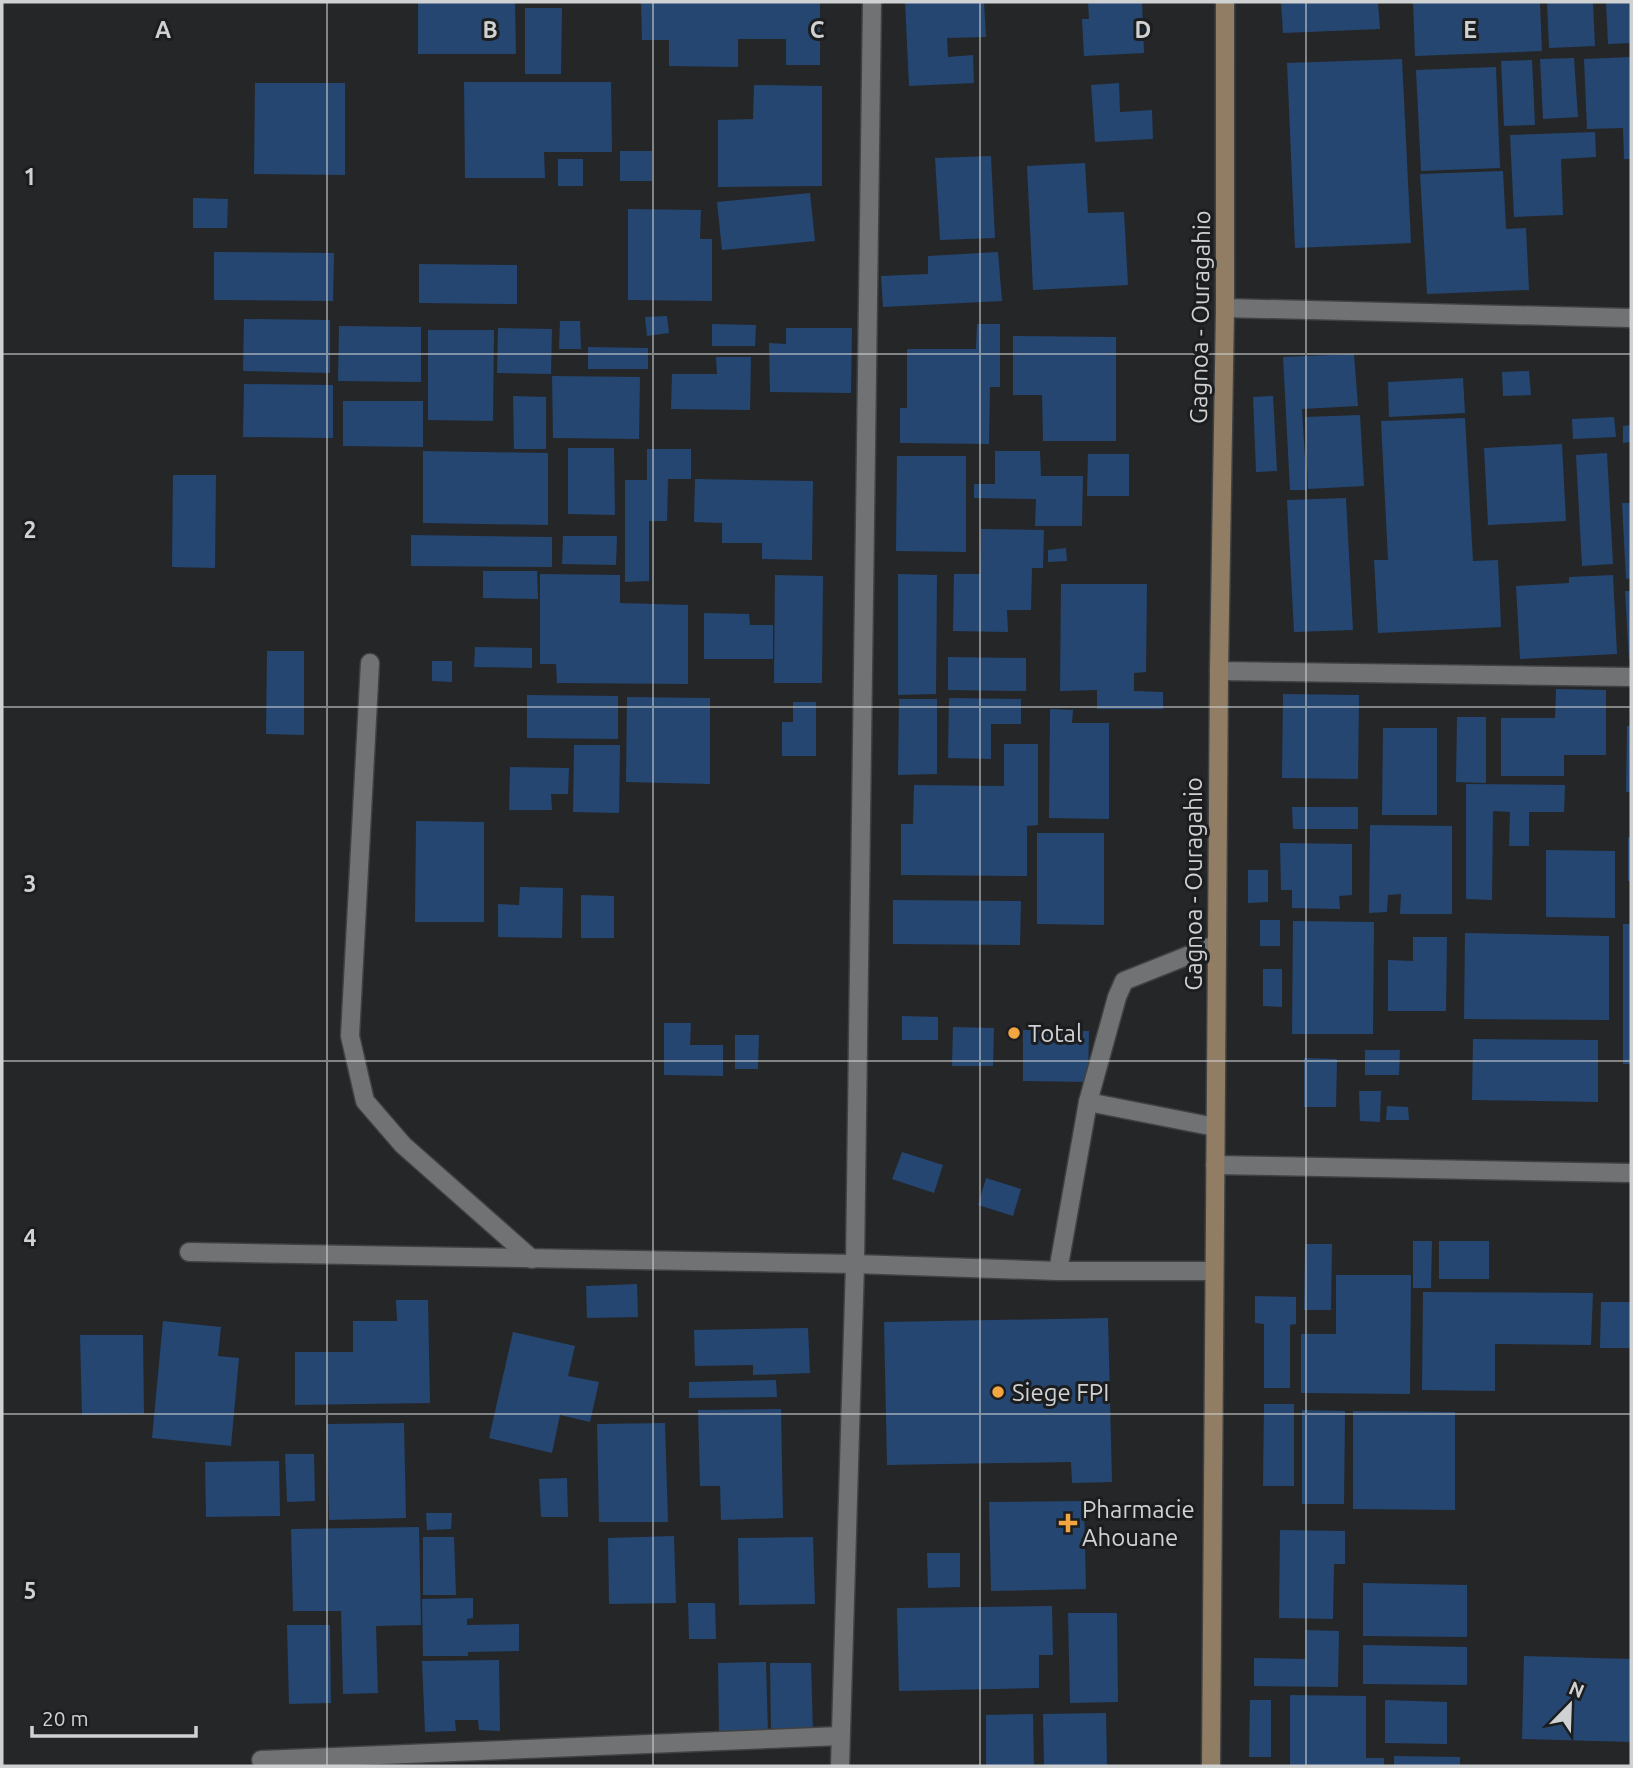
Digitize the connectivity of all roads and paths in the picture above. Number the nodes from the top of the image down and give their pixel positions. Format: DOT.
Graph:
graph roads {
  1 [pos="872,2"];
  2 [pos="1225,2"];
  3 [pos="1225,308"];
  4 [pos="1631,318"];
  5 [pos="370,663"];
  6 [pos="1219,671"];
  7 [pos="1631,677"];
  8 [pos="1217,944"];
  9 [pos="1088,1102"];
  10 [pos="1215,1127"];
  11 [pos="1215,1164"];
  12 [pos="1631,1173"];
  13 [pos="189,1252"];
  14 [pos="532,1259"];
  15 [pos="855,1264"];
  16 [pos="1058,1271"];
  17 [pos="1214,1271"];
  18 [pos="839,1736"];
  19 [pos="261,1760"];
  20 [pos="840,1766"];
  21 [pos="1210,1766"];
  1 -- 15 [label="street"];
  2 -- 3 [label="main road, Gagnoa - Ouragahio"];
  3 -- 4 [label="street"];
  3 -- 6 [label="main road, Gagnoa - Ouragahio"];
  5 -- 14 [label="street"];
  6 -- 7 [label="street"];
  6 -- 8 [label="main road, Gagnoa - Ouragahio"];
  8 -- 9 [label="street"];
  8 -- 10 [label="main road, Gagnoa - Ouragahio"];
  9 -- 10 [label="street"];
  9 -- 16 [label="street"];
  10 -- 11 [label="main road, Gagnoa - Ouragahio"];
  11 -- 12 [label="street"];
  11 -- 17 [label="main road, Gagnoa - Ouragahio"];
  13 -- 14 [label="street"];
  14 -- 15 [label="street"];
  15 -- 16 [label="street"];
  15 -- 18 [label="street"];
  16 -- 17 [label="street"];
  17 -- 21 [label="main road, Gagnoa - Ouragahio"];
  18 -- 19 [label="street"];
  18 -- 20 [label="street"];
}
